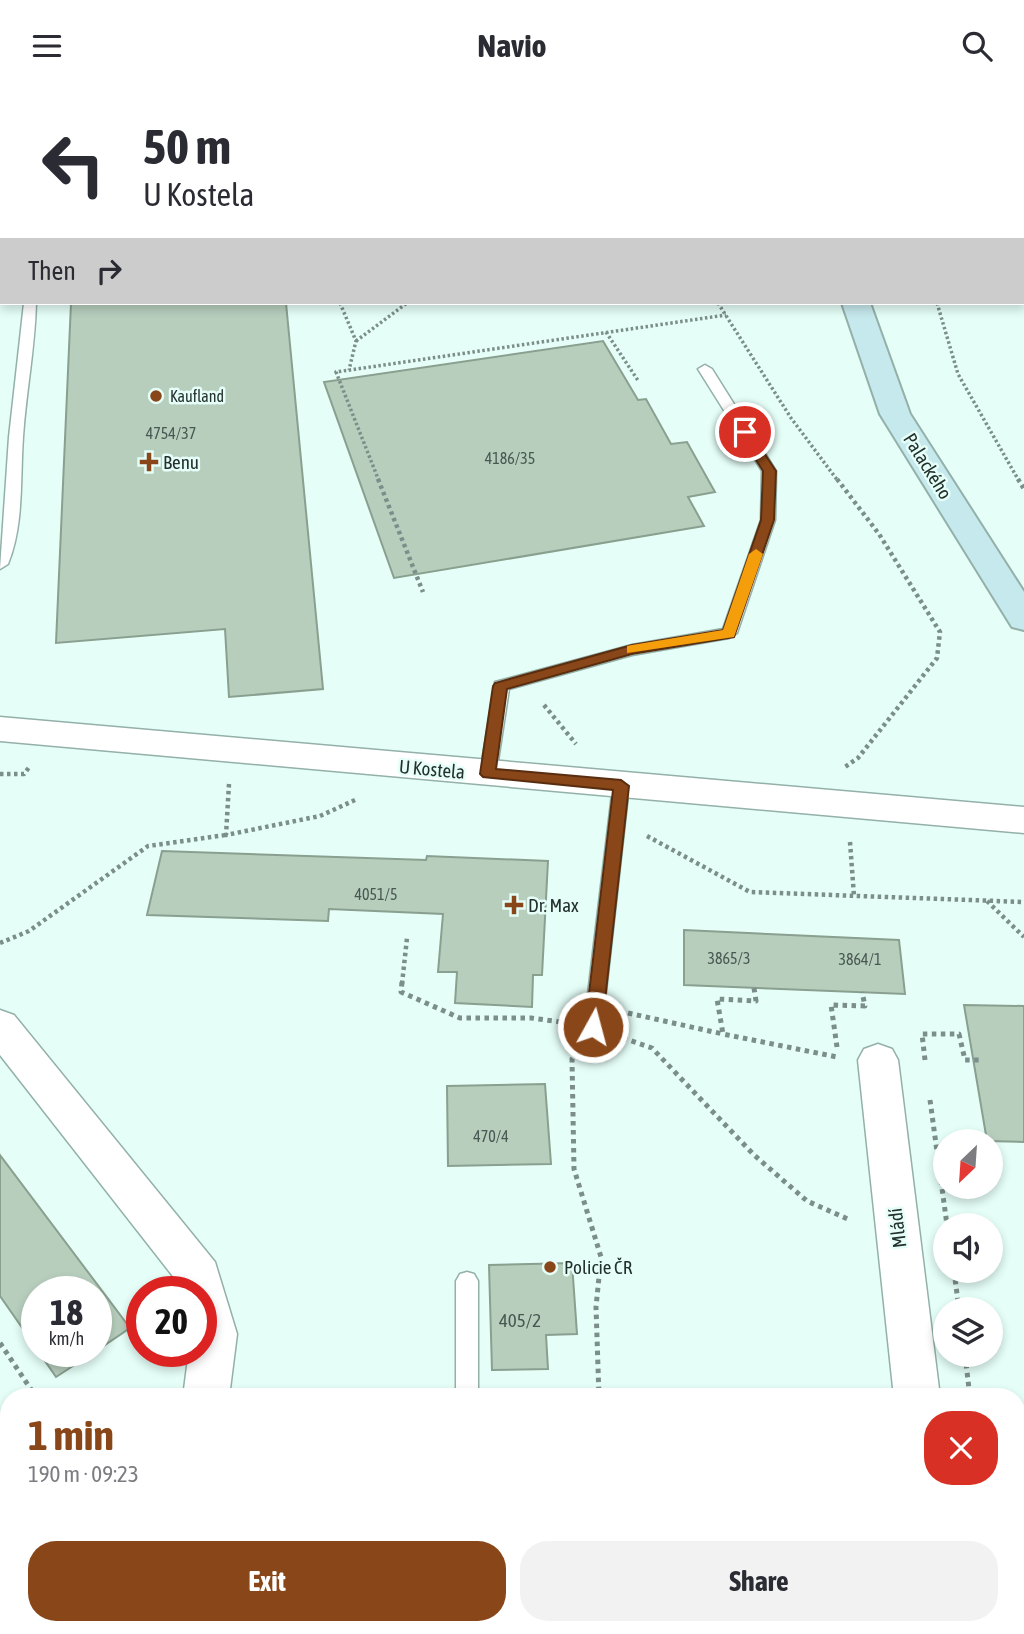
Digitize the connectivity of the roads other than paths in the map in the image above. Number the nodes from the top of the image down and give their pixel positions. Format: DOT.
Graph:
graph roads {
  1 [pos="30,305"];
  2 [pos="857,305"];
  3 [pos="705,369"];
  4 [pos="0,564"];
  5 [pos="1024,619"];
  6 [pos="3,739"];
  7 [pos="488,774"];
  8 [pos="621,786"];
  9 [pos="1024,820"];
  10 [pos="0,1026"];
  11 [pos="593,1027"];
  12 [pos="858,1058"];
  13 [pos="467,1281"];
  14 [pos="207,1388"];
  15 [pos="467,1388"];
  16 [pos="916,1388"];
  1 -- 4 [label="lane"];
  2 -- 5 [label="street, Palackého"];
  3 -- 7 [label="lane"];
  6 -- 7 [label="street, U Kostela"];
  7 -- 8 [label="street, U Kostela"];
  8 -- 9 [label="street, U Kostela"];
  8 -- 11 [label="lane"];
  10 -- 14 [label="street"];
  12 -- 16 [label="street, Mládí"];
  13 -- 15 [label="lane"];
}
